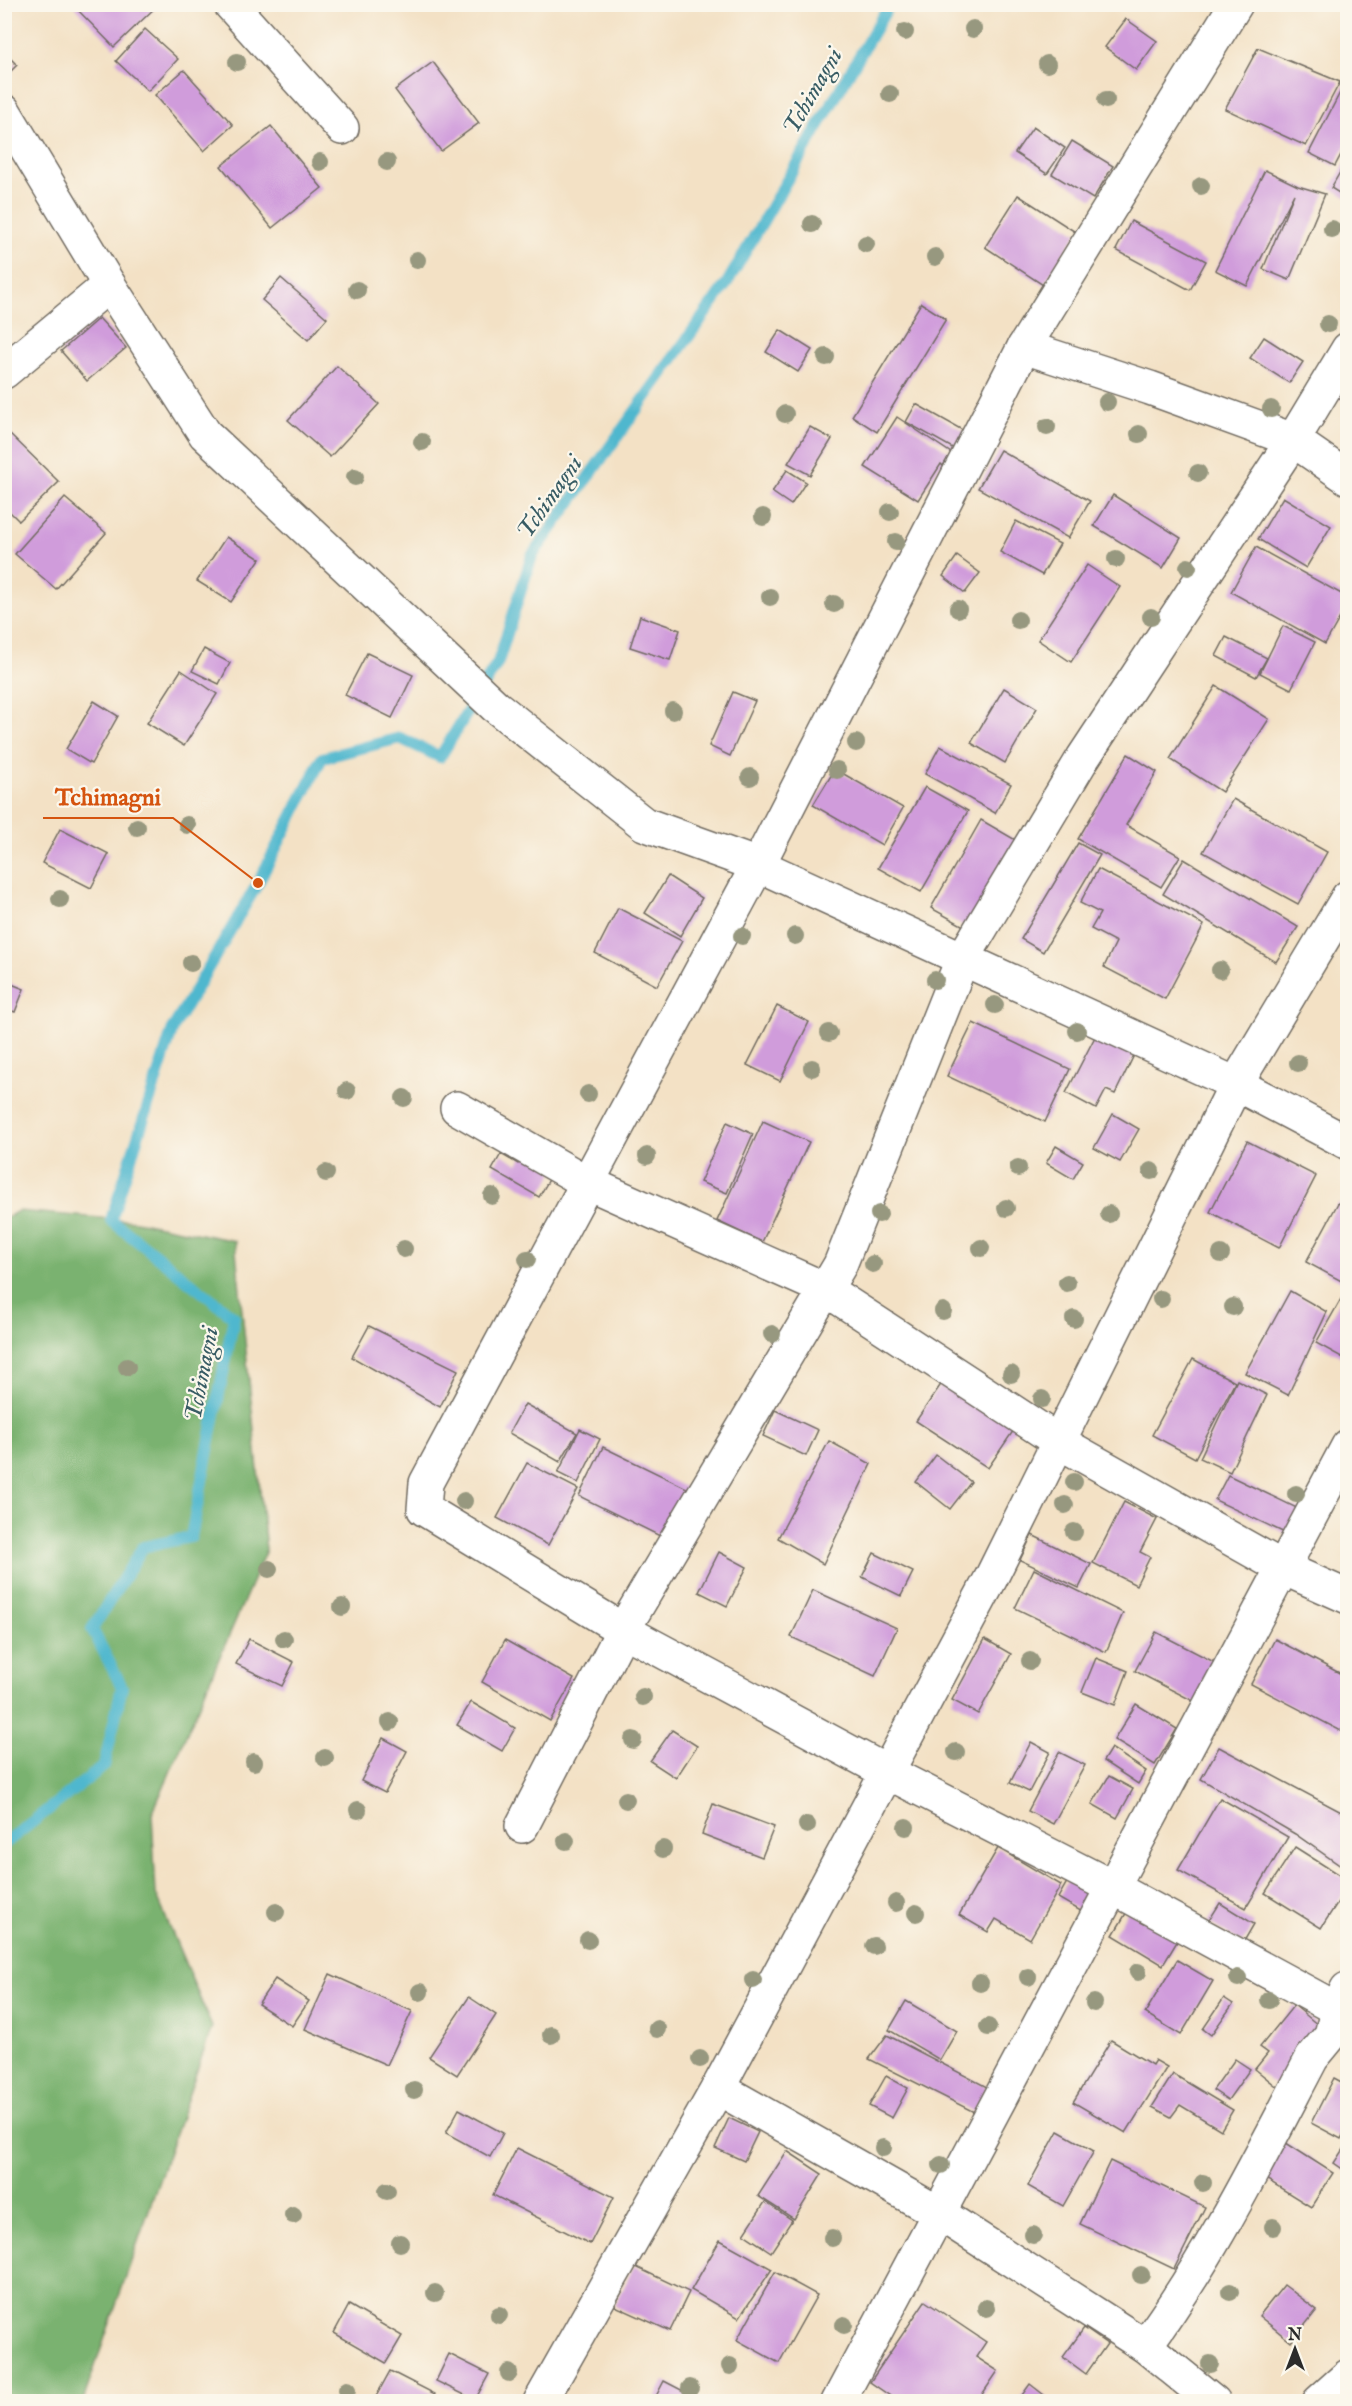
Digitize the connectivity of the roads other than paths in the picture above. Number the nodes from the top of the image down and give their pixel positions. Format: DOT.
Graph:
graph roads {
  1 [pos="230,4"];
  2 [pos="1236,4"];
  3 [pos="4,111"];
  4 [pos="342,128"];
  5 [pos="109,285"];
  6 [pos="1024,347"];
  7 [pos="1347,349"];
  8 [pos="4,372"];
  9 [pos="1293,440"];
  10 [pos="1347,478"];
  11 [pos="758,865"];
  12 [pos="1347,897"];
  13 [pos="962,960"];
  14 [pos="1236,1084"];
  15 [pos="457,1108"];
  16 [pos="1347,1143"];
  17 [pos="588,1184"];
  18 [pos="825,1289"];
  19 [pos="1061,1443"];
  20 [pos="1347,1446"];
  21 [pos="1283,1568"];
  22 [pos="1347,1598"];
  23 [pos="624,1630"];
  24 [pos="886,1772"];
  25 [pos="522,1826"];
  26 [pos="1114,1888"];
  27 [pos="1344,2004"];
  28 [pos="718,2088"];
  29 [pos="937,2212"];
  30 [pos="1144,2346"];
  31 [pos="1347,2376"];
  32 [pos="540,2402"];
  33 [pos="837,2402"];
  34 [pos="1214,2402"];
  35 [pos="1319,2402"];
  1 -- 4 [label="street"];
  2 -- 6 [label="street"];
  3 -- 5 [label="street"];
  5 -- 8 [label="street"];
  5 -- 11 [label="street"];
  6 -- 9 [label="street"];
  6 -- 11 [label="street"];
  7 -- 9 [label="street"];
  9 -- 10 [label="street"];
  9 -- 13 [label="street"];
  11 -- 13 [label="street"];
  11 -- 17 [label="street"];
  12 -- 14 [label="street"];
  13 -- 14 [label="street"];
  13 -- 18 [label="street"];
  14 -- 16 [label="street"];
  14 -- 19 [label="street"];
  15 -- 17 [label="street"];
  17 -- 18 [label="street"];
  17 -- 23 [label="street"];
  18 -- 19 [label="street"];
  18 -- 23 [label="street"];
  19 -- 21 [label="street"];
  19 -- 24 [label="street"];
  20 -- 21 [label="street"];
  21 -- 22 [label="street"];
  21 -- 26 [label="street"];
  23 -- 24 [label="street"];
  23 -- 25 [label="street"];
  24 -- 26 [label="street"];
  24 -- 28 [label="street"];
  26 -- 27 [label="street"];
  26 -- 29 [label="street"];
  27 -- 30 [label="street"];
  28 -- 29 [label="street"];
  28 -- 32 [label="street"];
  29 -- 30 [label="street"];
  29 -- 33 [label="street"];
  30 -- 34 [label="street"];
  31 -- 35 [label="street"];
}
